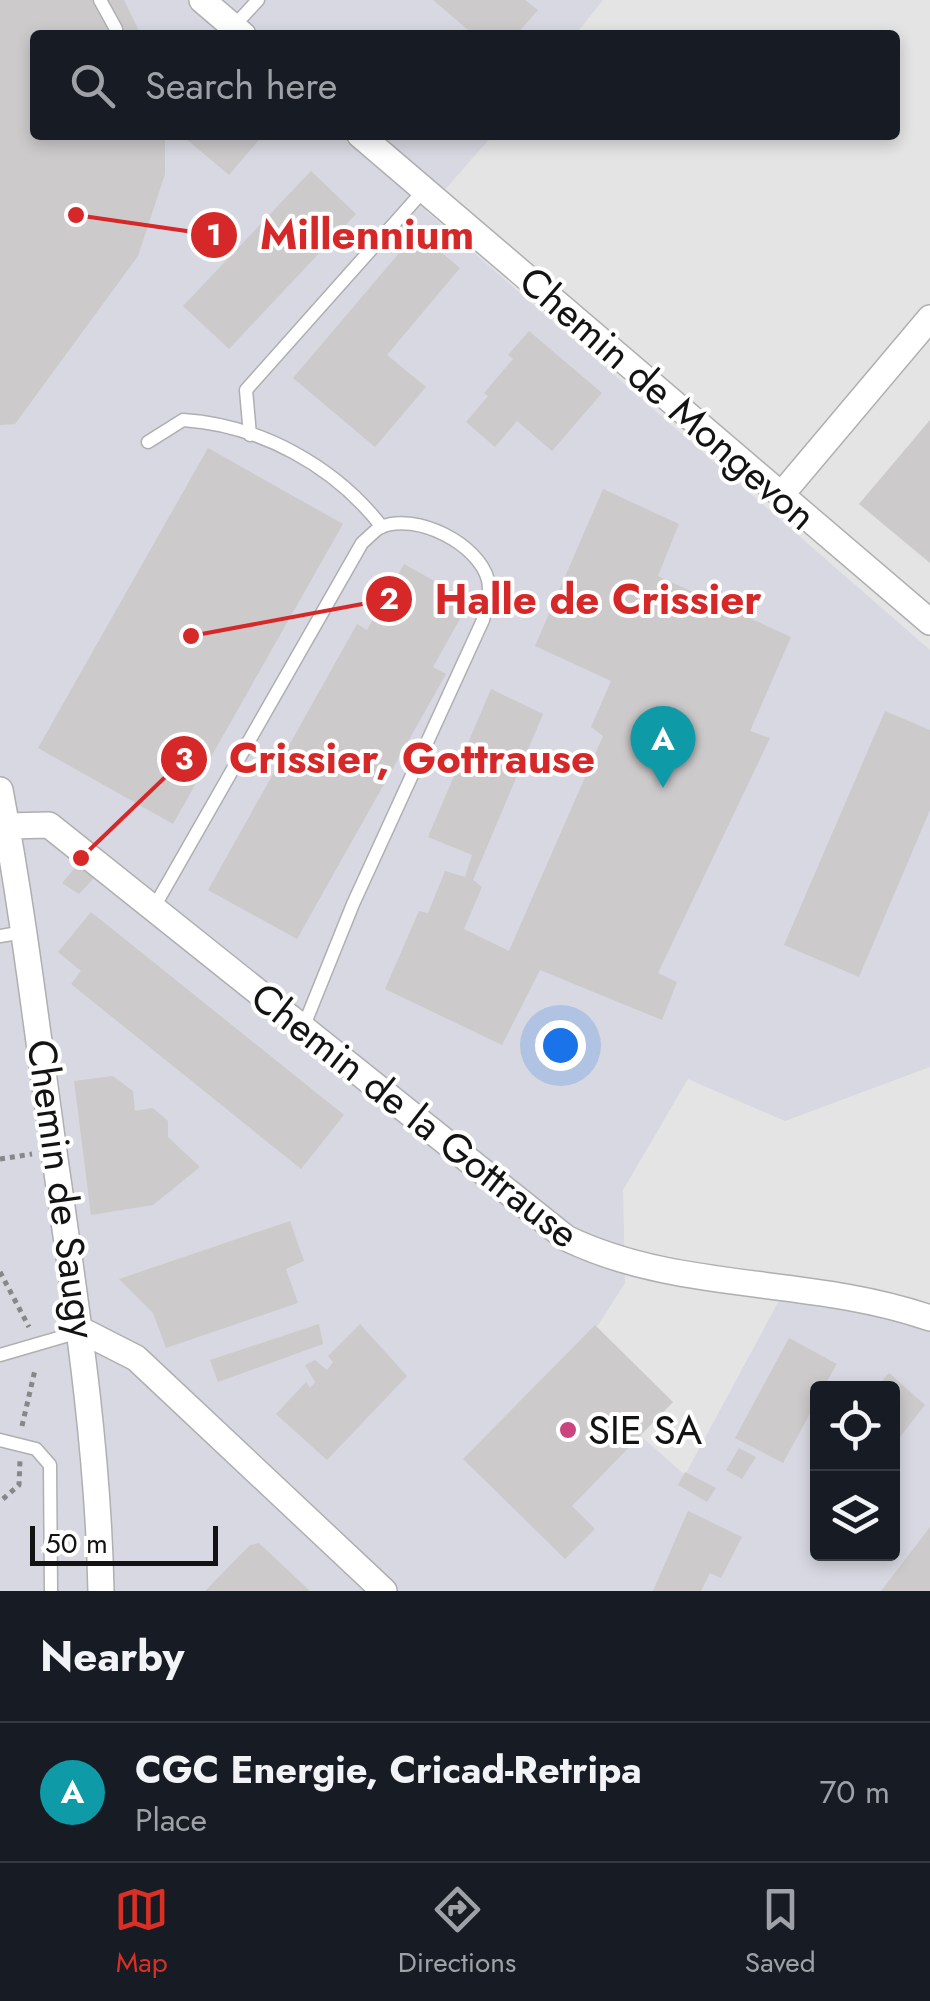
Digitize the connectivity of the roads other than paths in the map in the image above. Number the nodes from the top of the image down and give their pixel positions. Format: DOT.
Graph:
graph roads {
  1 [pos="100,0"];
  2 [pos="202,0"];
  3 [pos="258,0"];
  4 [pos="116,29"];
  5 [pos="237,30"];
  6 [pos="239,30"];
  7 [pos="366,140"];
  8 [pos="424,190"];
  9 [pos="930,318"];
  10 [pos="250,435"];
  11 [pos="148,442"];
  12 [pos="781,494"];
  13 [pos="382,527"];
  14 [pos="930,622"];
  15 [pos="0,790"];
  16 [pos="7,826"];
  17 [pos="153,909"];
  18 [pos="27,931"];
  19 [pos="0,936"];
  20 [pos="302,1031"];
  21 [pos="930,1318"];
  22 [pos="83,1331"];
  23 [pos="0,1354"];
  24 [pos="0,1440"];
  25 [pos="51,1591"];
  26 [pos="101,1591"];
  27 [pos="384,1591"];
  1 -- 4 [label="lane"];
  2 -- 5 [label="street"];
  3 -- 6 [label="lane"];
  7 -- 8 [label="street, Chemin de Mongevon"];
  8 -- 10 [label="lane"];
  8 -- 12 [label="street, Chemin de Mongevon"];
  9 -- 12 [label="street"];
  10 -- 11 [label="lane"];
  10 -- 13 [label="lane"];
  12 -- 14 [label="street, Chemin de Mongevon"];
  13 -- 17 [label="lane"];
  13 -- 20 [label="lane"];
  15 -- 16 [label="street, Chemin de Saugy"];
  16 -- 17 [label="street, Chemin de la Gottrause"];
  16 -- 18 [label="street, Chemin de Saugy"];
  17 -- 20 [label="street, Chemin de la Gottrause"];
  18 -- 19 [label="lane"];
  18 -- 22 [label="street, Chemin de Saugy"];
  20 -- 21 [label="street, Chemin de la Gottrause"];
  22 -- 23 [label="lane"];
  22 -- 26 [label="street, Chemin de Saugy"];
  22 -- 27 [label="street"];
  24 -- 25 [label="lane"];
}
